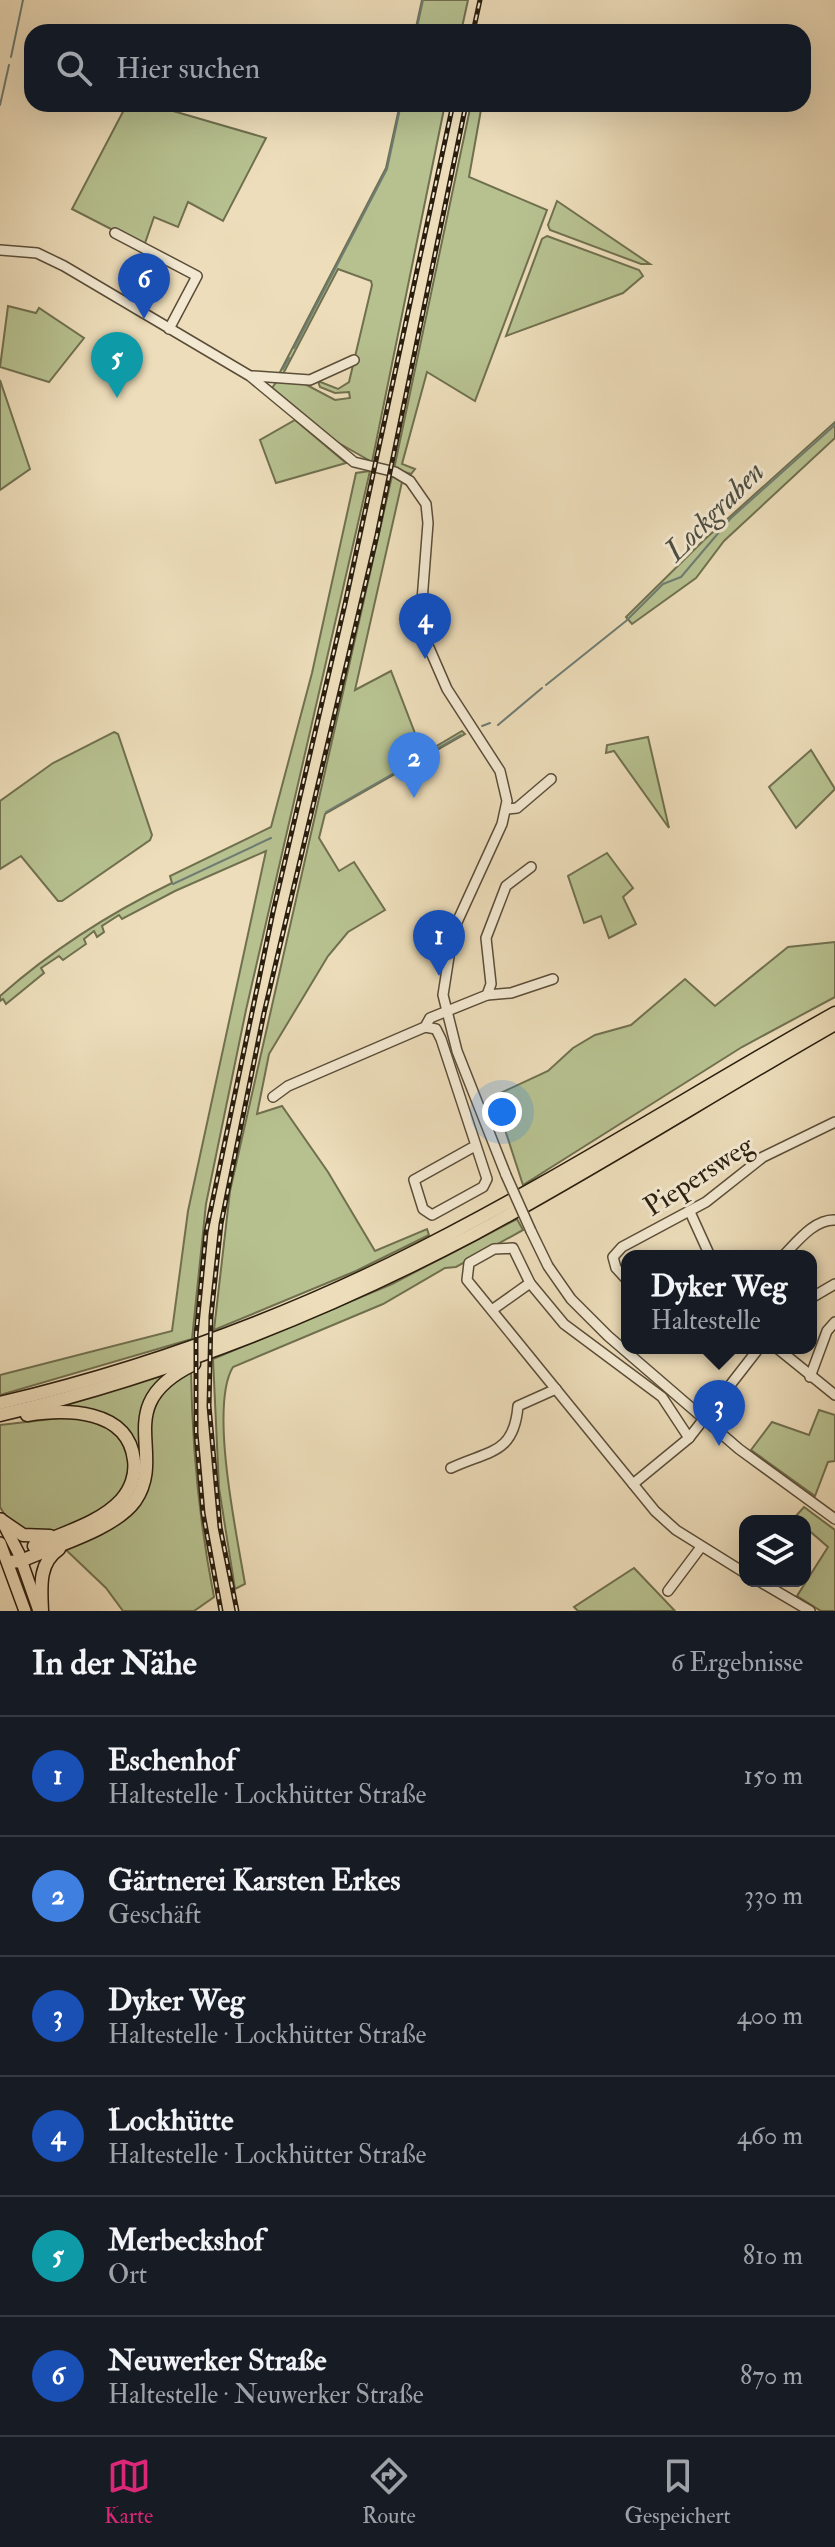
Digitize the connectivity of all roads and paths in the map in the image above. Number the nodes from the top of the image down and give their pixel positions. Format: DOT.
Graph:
graph roads {
  1 [pos="115,233"];
  2 [pos="0,250"];
  3 [pos="169,329"];
  4 [pos="354,360"];
  5 [pos="250,376"];
  6 [pos="551,779"];
  7 [pos="507,809"];
  8 [pos="531,867"];
  9 [pos="553,979"];
  10 [pos="487,995"];
  11 [pos="446,1013"];
  12 [pos="835,1013"];
  13 [pos="835,1024"];
  14 [pos="425,1027"];
  15 [pos="273,1097"];
  16 [pos="835,1122"];
  17 [pos="475,1146"];
  18 [pos="690,1212"];
  19 [pos="835,1220"];
  20 [pos="707,1250"];
  21 [pos="789,1250"];
  22 [pos="621,1273"];
  23 [pos="530,1283"];
  24 [pos="835,1284"];
  25 [pos="817,1294"];
  26 [pos="492,1310"];
  27 [pos="835,1322"];
  28 [pos="251,1337"];
  29 [pos="621,1345"];
  30 [pos="631,1354"];
  31 [pos="755,1354"];
  32 [pos="784,1354"];
  33 [pos="810,1377"];
  34 [pos="556,1389"];
  35 [pos="835,1395"];
  36 [pos="0,1403"];
  37 [pos="689,1407"];
  38 [pos="0,1417"];
  39 [pos="705,1421"];
  40 [pos="679,1422"];
  41 [pos="689,1438"];
  42 [pos="451,1468"];
  43 [pos="633,1484"];
  44 [pos="1,1518"];
  45 [pos="835,1519"];
  46 [pos="57,1535"];
  47 [pos="77,1537"];
  48 [pos="0,1543"];
  49 [pos="701,1547"];
  50 [pos="16,1559"];
  51 [pos="739,1569"];
  52 [pos="769,1587"];
  53 [pos="668,1591"];
  54 [pos="25,1611"];
  55 [pos="40,1611"];
  56 [pos="810,1611"];
  1 -- 3 [label="street"];
  2 -- 3 [label="street"];
  3 -- 5 [label="street"];
  4 -- 5 [label="street"];
  5 -- 7 [label="street"];
  6 -- 7 [label="street"];
  7 -- 11 [label="street"];
  8 -- 10 [label="street"];
  9 -- 10 [label="street"];
  10 -- 11 [label="street"];
  11 -- 14 [label="street"];
  11 -- 29 [label="street, bridge"];
  12 -- 36 [label="highway"];
  13 -- 28 [label="highway"];
  14 -- 15 [label="street"];
  14 -- 17 [label="street"];
  16 -- 18 [label="street, Piepersweg"];
  17 -- 17 [label="street"];
  18 -- 20 [label="street"];
  18 -- 22 [label="street, Piepersweg"];
  19 -- 21 [label="street"];
  23 -- 26 [label="street"];
  23 -- 26 [label="street"];
  23 -- 40 [label="street"];
  24 -- 25 [label="street"];
  26 -- 34 [label="street"];
  27 -- 33 [label="street"];
  28 -- 38 [label="highway"];
  28 -- 47 [label="highway"];
  30 -- 37 [label="street, bridge"];
  31 -- 39 [label="street"];
  32 -- 33 [label="street"];
  33 -- 35 [label="street"];
  34 -- 42 [label="street"];
  34 -- 43 [label="street"];
  37 -- 39 [label="street"];
  37 -- 40 [label="street"];
  38 -- 46 [label="highway"];
  39 -- 41 [label="street"];
  39 -- 45 [label="street"];
  40 -- 41 [label="street"];
  41 -- 43 [label="street"];
  43 -- 49 [label="street"];
  44 -- 46 [label="highway"];
  44 -- 50 [label="main road"];
  46 -- 50 [label="highway"];
  47 -- 50 [label="highway"];
  47 -- 55 [label="highway"];
  48 -- 50 [label="main road"];
  49 -- 51 [label="street"];
  49 -- 53 [label="street"];
  50 -- 54 [label="main road"];
  50 -- 55 [label="main road"];
  52 -- 56 [label="street"];
}
